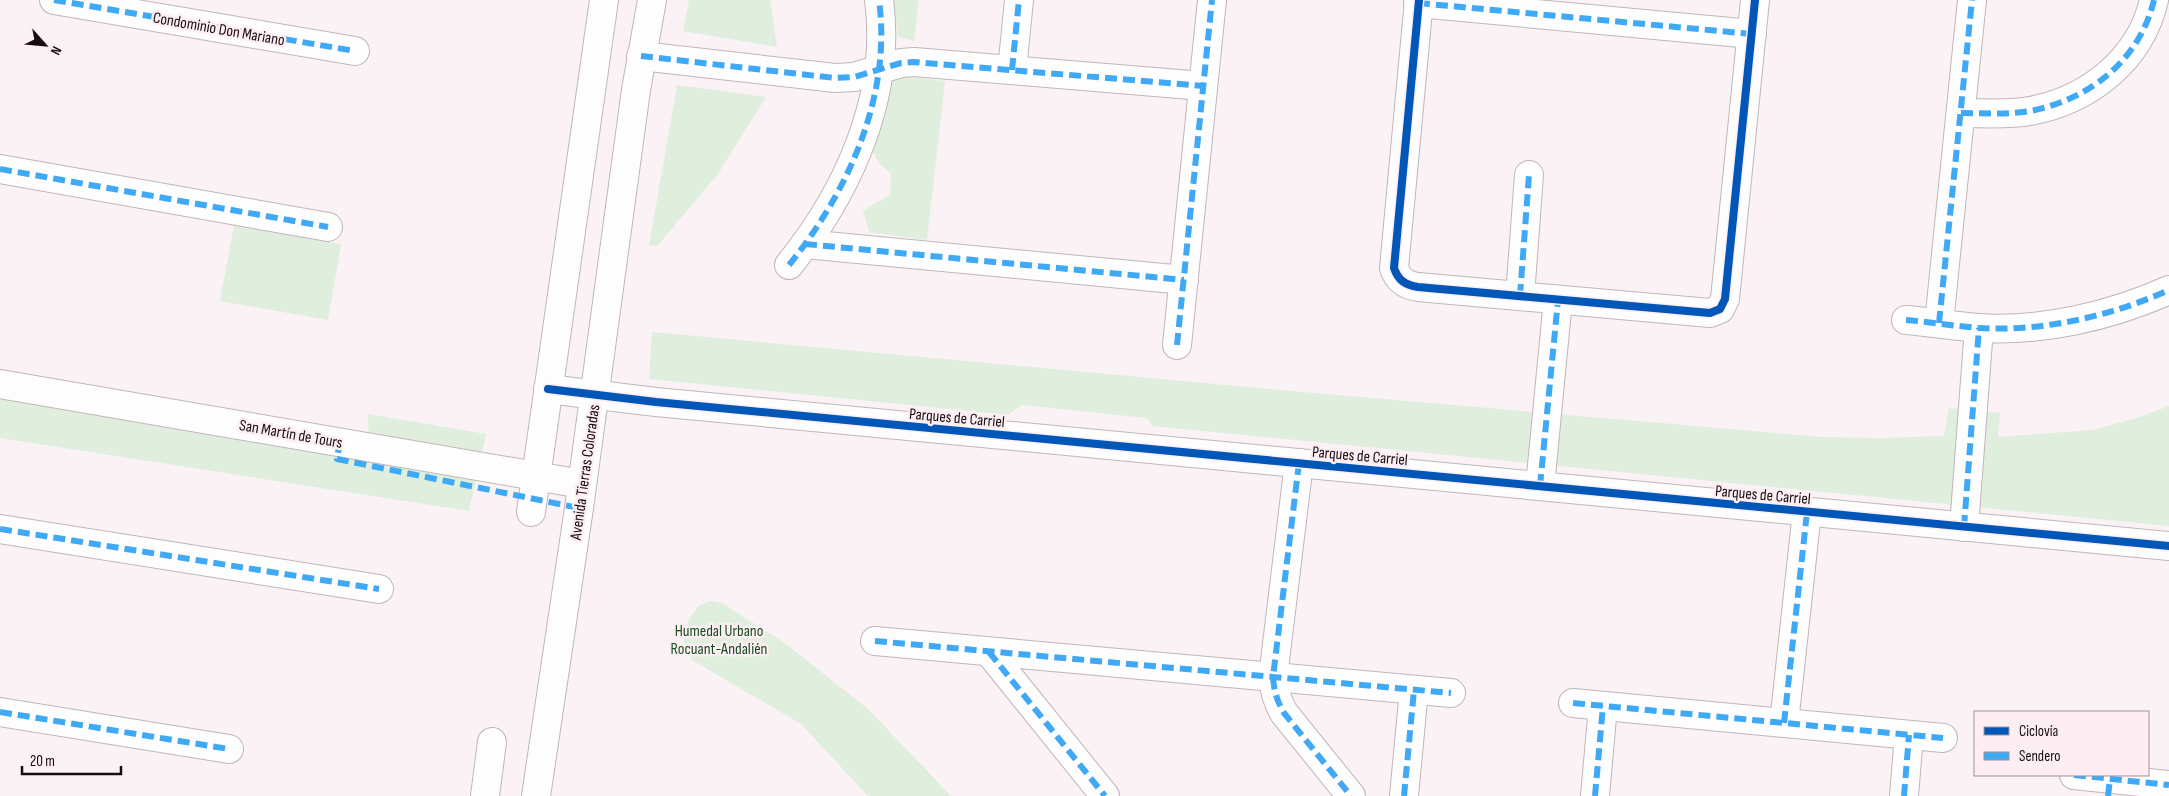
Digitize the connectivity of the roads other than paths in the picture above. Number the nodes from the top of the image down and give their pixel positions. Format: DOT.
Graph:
graph roads {
  1 [pos="54,0"];
  2 [pos="604,0"];
  3 [pos="652,0"];
  4 [pos="879,0"];
  5 [pos="1019,0"];
  6 [pos="1212,0"];
  7 [pos="1755,0"];
  8 [pos="1972,0"];
  9 [pos="2154,0"];
  10 [pos="1419,1"];
  11 [pos="1752,34"];
  12 [pos="354,51"];
  13 [pos="641,56"];
  14 [pos="1012,70"];
  15 [pos="879,71"];
  16 [pos="1203,86"];
  17 [pos="1961,113"];
  18 [pos="0,169"];
  19 [pos="1529,175"];
  20 [pos="328,228"];
  21 [pos="1184,280"];
  22 [pos="2169,290"];
  23 [pos="1520,296"];
  24 [pos="1558,300"];
  25 [pos="1906,320"];
  26 [pos="1940,324"];
  27 [pos="1979,328"];
  28 [pos="1177,345"];
  29 [pos="0,384"];
  30 [pos="548,389"];
  31 [pos="594,396"];
  32 [pos="1299,463"];
  33 [pos="536,476"];
  34 [pos="582,484"];
  35 [pos="1540,486"];
  36 [pos="531,512"];
  37 [pos="1807,512"];
  38 [pos="1964,527"];
  39 [pos="0,529"];
  40 [pos="2169,546"];
  41 [pos="379,590"];
  42 [pos="874,641"];
  43 [pos="989,652"];
  44 [pos="1273,677"];
  45 [pos="1414,690"];
  46 [pos="1451,693"];
  47 [pos="1573,703"];
  48 [pos="1603,706"];
  49 [pos="0,712"];
  50 [pos="1784,723"];
  51 [pos="1909,735"];
  52 [pos="1943,738"];
  53 [pos="492,742"];
  54 [pos="229,749"];
  55 [pos="2077,776"];
  56 [pos="2169,785"];
  57 [pos="2109,788"];
  58 [pos="484,796"];
  59 [pos="536,796"];
  60 [pos="1105,796"];
  61 [pos="1351,796"];
  62 [pos="1404,796"];
  63 [pos="1596,796"];
  64 [pos="1904,796"];
  1 -- 12 [label="street, Condominio Don Mariano"];
  2 -- 30 [label="street"];
  3 -- 13 [label="street, Avenida Tierras Coloradas"];
  4 -- 15 [label="street"];
  5 -- 14 [label="street"];
  6 -- 16 [label="street"];
  7 -- 11 [label="street"];
  8 -- 17 [label="street"];
  9 -- 17 [label="street"];
  10 -- 11 [label="street"];
  10 -- 23 [label="street"];
  11 -- 24 [label="street"];
  13 -- 15 [label="street"];
  13 -- 31 [label="street, Avenida Tierras Coloradas"];
  14 -- 15 [label="street"];
  14 -- 16 [label="street"];
  15 -- 21 [label="street"];
  16 -- 21 [label="street"];
  17 -- 26 [label="street"];
  18 -- 20 [label="street"];
  19 -- 23 [label="street"];
  21 -- 28 [label="street"];
  22 -- 27 [label="street"];
  23 -- 24 [label="street"];
  24 -- 35 [label="street"];
  25 -- 26 [label="street"];
  26 -- 27 [label="street"];
  27 -- 38 [label="street"];
  29 -- 33 [label="street, San Martín de Tours"];
  30 -- 31 [label="street, Parques de Carriel"];
  30 -- 33 [label="street"];
  31 -- 32 [label="street, Parques de Carriel"];
  31 -- 34 [label="street, Avenida Tierras Coloradas"];
  32 -- 35 [label="street, Parques de Carriel"];
  32 -- 44 [label="street"];
  33 -- 34 [label="street, San Martín de Tours"];
  33 -- 36 [label="street"];
  34 -- 59 [label="street, Avenida Tierras Coloradas"];
  35 -- 37 [label="street, Parques de Carriel"];
  37 -- 38 [label="street, Parques de Carriel"];
  37 -- 50 [label="street"];
  38 -- 40 [label="street, Parques de Carriel"];
  39 -- 41 [label="street"];
  42 -- 43 [label="street"];
  43 -- 44 [label="street"];
  43 -- 60 [label="street"];
  44 -- 45 [label="street"];
  44 -- 61 [label="street"];
  45 -- 46 [label="street"];
  45 -- 62 [label="street"];
  47 -- 48 [label="street"];
  48 -- 50 [label="street"];
  48 -- 63 [label="street"];
  49 -- 54 [label="street"];
  50 -- 51 [label="street"];
  51 -- 52 [label="street"];
  51 -- 64 [label="street"];
  53 -- 58 [label="street"];
  55 -- 57 [label="street"];
  56 -- 57 [label="street"];
}
